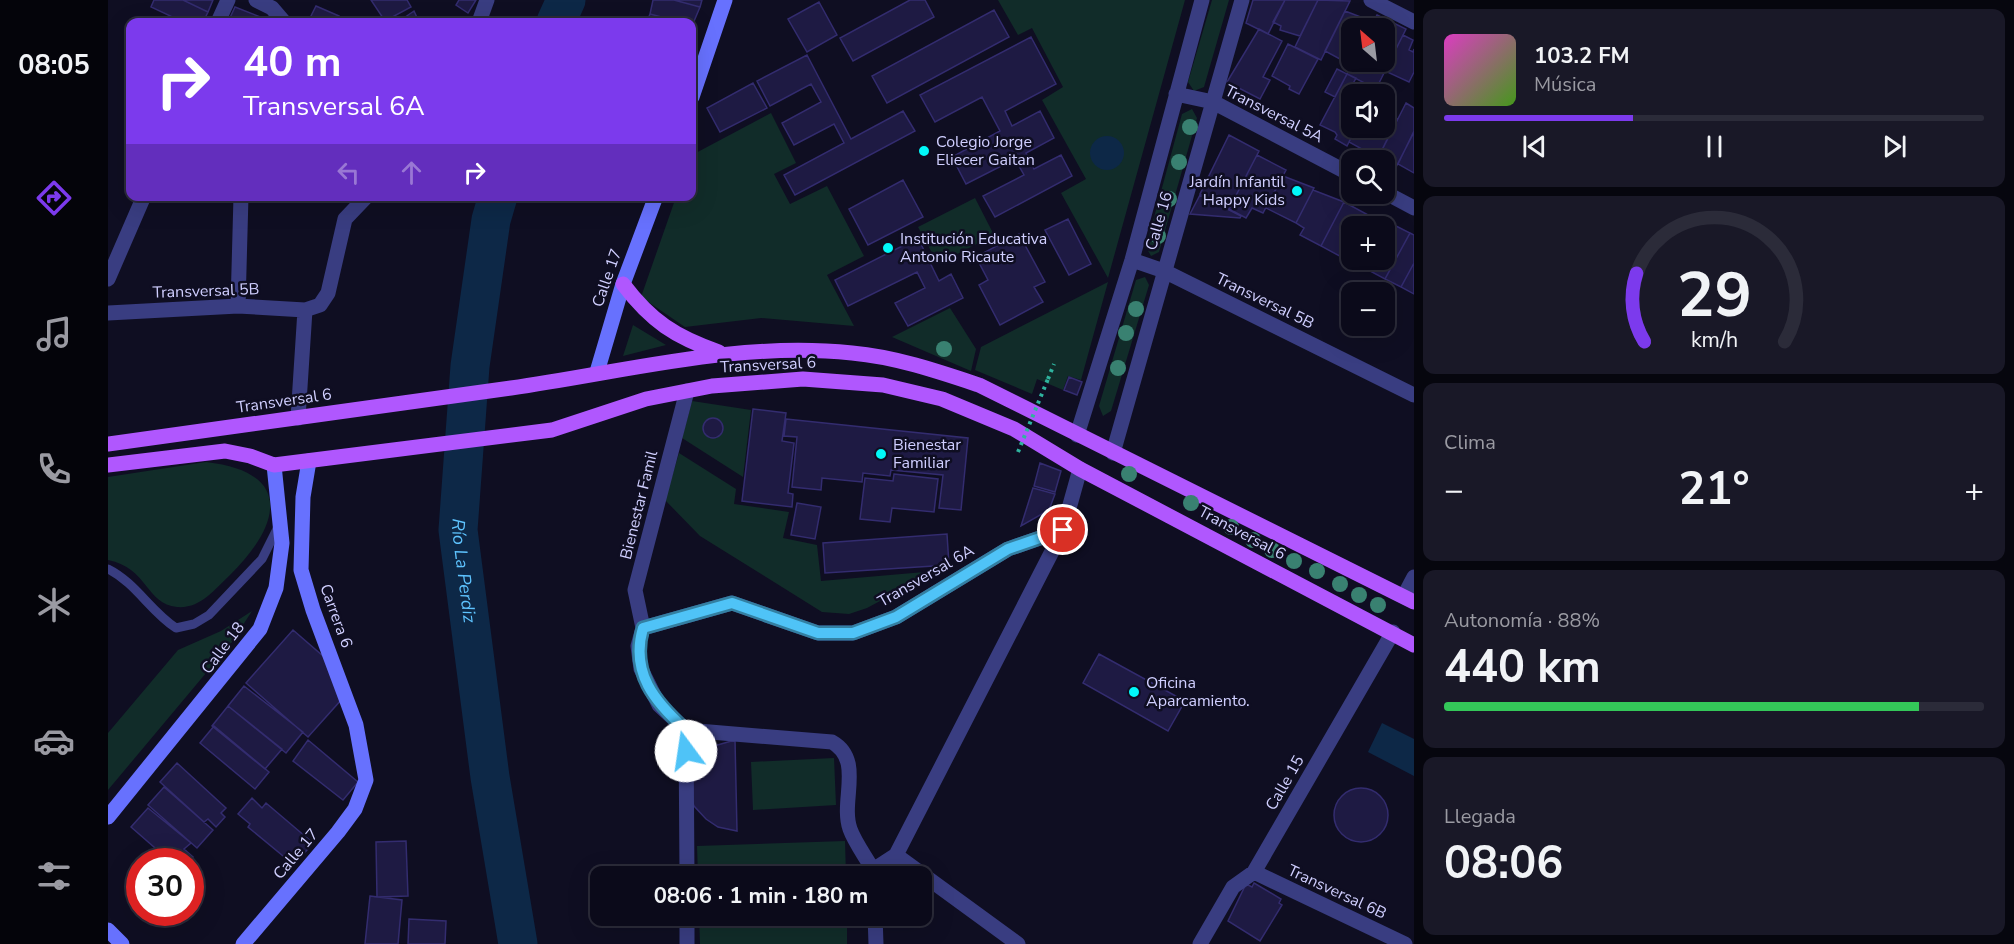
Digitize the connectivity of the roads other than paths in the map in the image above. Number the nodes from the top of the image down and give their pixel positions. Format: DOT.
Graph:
graph roads {
  1 [pos="228,0"];
  2 [pos="256,0"];
  3 [pos="487,0"];
  4 [pos="725,0"];
  5 [pos="1202,0"];
  6 [pos="1242,0"];
  7 [pos="1371,0"];
  8 [pos="274,4"];
  9 [pos="220,18"];
  10 [pos="282,18"];
  11 [pos="480,18"];
  12 [pos="1414,22"];
  13 [pos="696,86"];
  14 [pos="1176,94"];
  15 [pos="1213,102"];
  16 [pos="1341,169"];
  17 [pos="1395,198"];
  18 [pos="142,201"];
  19 [pos="241,201"];
  20 [pos="362,201"];
  21 [pos="654,201"];
  22 [pos="1414,208"];
  23 [pos="1132,260"];
  24 [pos="1164,271"];
  25 [pos="108,279"];
  26 [pos="623,284"];
  27 [pos="238,306"];
  28 [pos="305,310"];
  29 [pos="108,313"];
  30 [pos="721,353"];
  31 [pos="597,372"];
  32 [pos="687,391"];
  33 [pos="1414,395"];
  34 [pos="298,418"];
  35 [pos="1077,435"];
  36 [pos="108,444"];
  37 [pos="1113,453"];
  38 [pos="309,460"];
  39 [pos="108,465"];
  40 [pos="273,465"];
  41 [pos="1080,469"];
  42 [pos="281,520"];
  43 [pos="1063,530"];
  44 [pos="108,569"];
  45 [pos="1414,577"];
  46 [pos="1409,599"];
  47 [pos="643,628"];
  48 [pos="1393,632"];
  49 [pos="1414,645"];
  50 [pos="686,730"];
  51 [pos="366,780"];
  52 [pos="108,818"];
  53 [pos="896,855"];
  54 [pos="687,866"];
  55 [pos="869,866"];
  56 [pos="882,866"];
  57 [pos="1254,872"];
  58 [pos="687,926"];
  59 [pos="875,926"];
  60 [pos="108,930"];
  61 [pos="122,944"];
  62 [pos="243,944"];
  63 [pos="687,944"];
  64 [pos="876,944"];
  65 [pos="1018,944"];
  66 [pos="1200,944"];
  67 [pos="1406,944"];
  1 -- 9 [label="street"];
  2 -- 8 [label="street"];
  3 -- 11 [label="street"];
  4 -- 13 [label="main road"];
  5 -- 14 [label="street, Calle 16"];
  6 -- 15 [label="street, Calle 16"];
  7 -- 12 [label="street"];
  8 -- 10 [label="street"];
  14 -- 15 [label="street, Transversal 5A"];
  14 -- 23 [label="street, Calle 16"];
  15 -- 16 [label="street, Transversal 5A"];
  15 -- 24 [label="street, Calle 16"];
  17 -- 22 [label="street"];
  18 -- 25 [label="street"];
  19 -- 27 [label="street"];
  20 -- 28 [label="street"];
  21 -- 26 [label="main road, Calle 17"];
  23 -- 24 [label="street, Transversal 5B"];
  23 -- 35 [label="street, Calle 16"];
  24 -- 33 [label="street, Transversal 5B"];
  24 -- 37 [label="street, Calle 16"];
  26 -- 30 [label="main road"];
  26 -- 31 [label="main road, Calle 17"];
  27 -- 28 [label="street, Transversal 5B"];
  27 -- 29 [label="street, Transversal 5B"];
  28 -- 34 [label="street"];
  30 -- 31 [label="main road, Transversal 6"];
  30 -- 35 [label="main road, Transversal 6"];
  31 -- 34 [label="main road, Transversal 6"];
  32 -- 38 [label="main road, Transversal 6"];
  32 -- 41 [label="main road, Transversal 6"];
  32 -- 47 [label="street, Bienestar Famil"];
  34 -- 36 [label="main road, Transversal 6"];
  35 -- 37 [label="main road, Transversal 6"];
  37 -- 46 [label="main road, Transversal 6"];
  38 -- 40 [label="main road, Transversal 6"];
  38 -- 51 [label="main road, Carrera 6"];
  39 -- 40 [label="main road, Transversal 6"];
  40 -- 42 [label="main road, Calle 18"];
  41 -- 43 [label="street"];
  41 -- 48 [label="main road, Transversal 6"];
  42 -- 44 [label="lane"];
  42 -- 52 [label="main road, Calle 18"];
  43 -- 47 [label="street, Transversal 6A"];
  43 -- 53 [label="street"];
  45 -- 46 [label="street"];
  47 -- 50 [label="street"];
  48 -- 49 [label="main road, Transversal 6"];
  48 -- 57 [label="street, Calle 15"];
  50 -- 54 [label="street"];
  50 -- 55 [label="street"];
  51 -- 62 [label="main road, Calle 17"];
  53 -- 56 [label="street"];
  53 -- 65 [label="street"];
  57 -- 66 [label="street, Calle 15"];
  57 -- 67 [label="street, Transversal 6B"];
  58 -- 63 [label="street"];
  59 -- 64 [label="street"];
  60 -- 61 [label="main road"];
}
